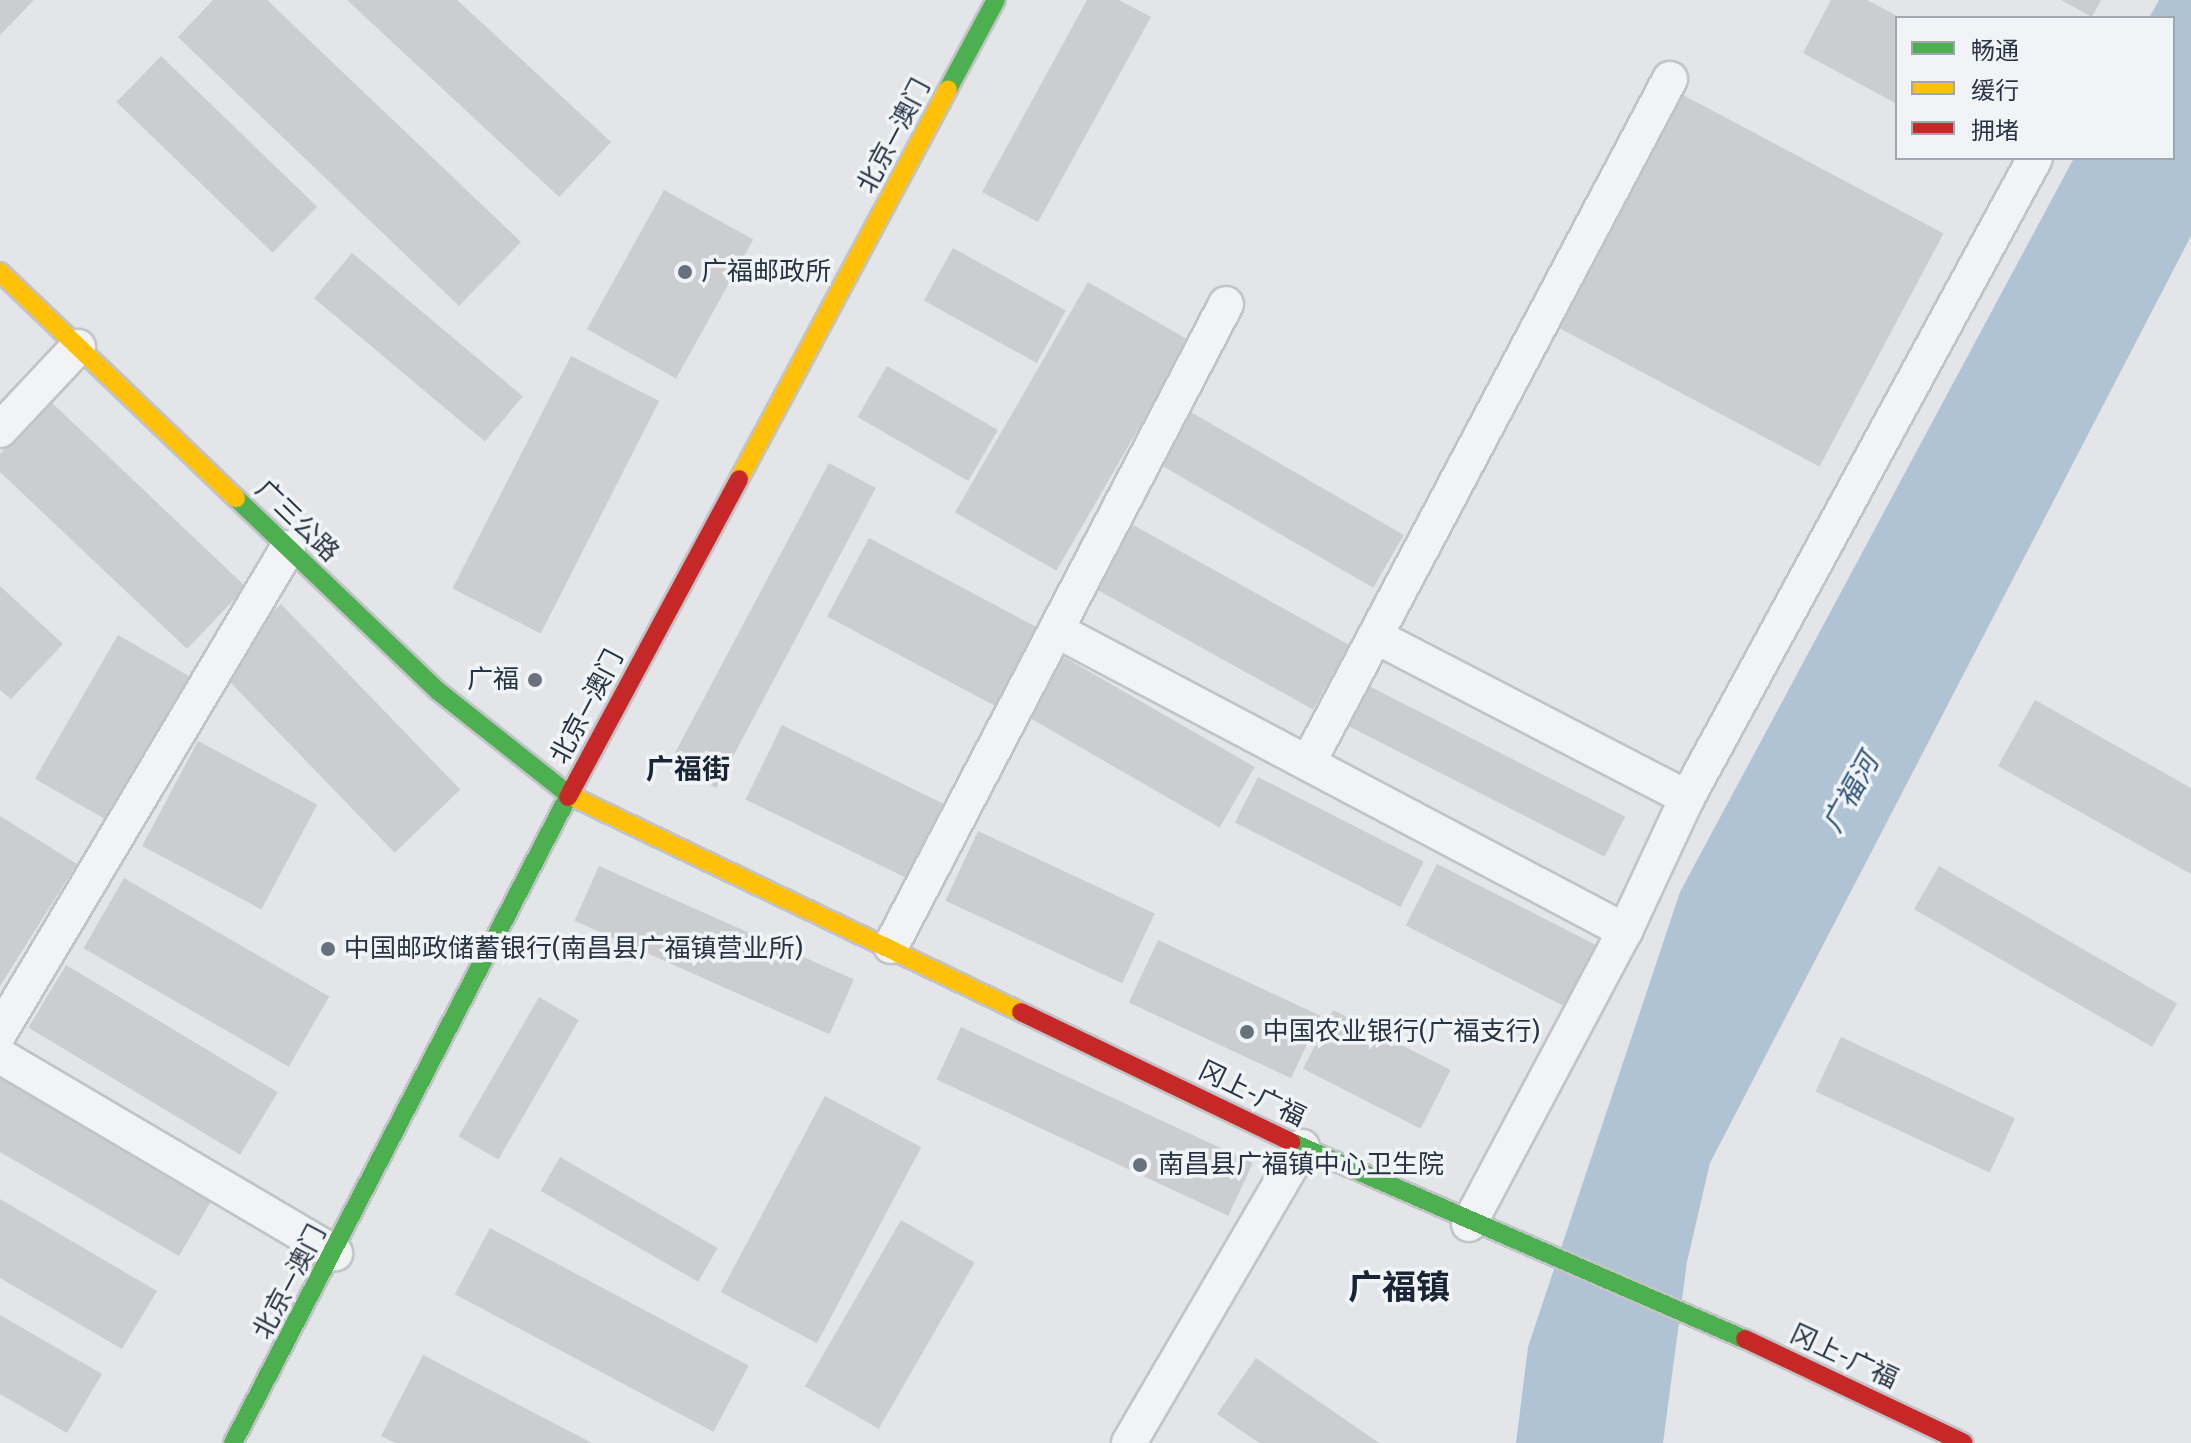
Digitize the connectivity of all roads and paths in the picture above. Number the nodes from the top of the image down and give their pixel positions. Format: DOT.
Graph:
graph roads {
  1 [pos="996,0"];
  2 [pos="1670,79"];
  3 [pos="2034,160"];
  4 [pos="0,272"];
  5 [pos="1226,304"];
  6 [pos="78,347"];
  7 [pos="0,430"];
  8 [pos="288,548"];
  9 [pos="1056,630"];
  10 [pos="1375,636"];
  11 [pos="1308,763"];
  12 [pos="569,795"];
  13 [pos="1687,798"];
  14 [pos="1625,931"];
  15 [pos="891,946"];
  16 [pos="0,1032"];
  17 [pos="0,1056"];
  18 [pos="1302,1147"];
  19 [pos="1469,1224"];
  20 [pos="335,1253"];
  21 [pos="233,1443"];
  22 [pos="1129,1443"];
  23 [pos="1964,1443"];
  1 -- 12 [label="main road, 北京—澳门"];
  2 -- 10 [label="street"];
  3 -- 13 [label="street"];
  4 -- 6 [label="main road, 广三公路"];
  5 -- 9 [label="street"];
  6 -- 7 [label="street"];
  6 -- 8 [label="main road, 广三公路"];
  8 -- 12 [label="main road, 广三公路"];
  8 -- 16 [label="street"];
  9 -- 11 [label="street"];
  9 -- 15 [label="street"];
  10 -- 11 [label="street"];
  10 -- 13 [label="street"];
  11 -- 14 [label="street"];
  12 -- 15 [label="main road, 冈上-广福"];
  12 -- 20 [label="main road, 北京—澳门"];
  13 -- 14 [label="street"];
  14 -- 19 [label="street"];
  15 -- 18 [label="main road, 冈上-广福"];
  17 -- 20 [label="street"];
  18 -- 19 [label="main road, 冈上-广福"];
  18 -- 22 [label="street"];
  19 -- 23 [label="main road, 冈上-广福"];
  20 -- 21 [label="main road, 北京—澳门"];
}
